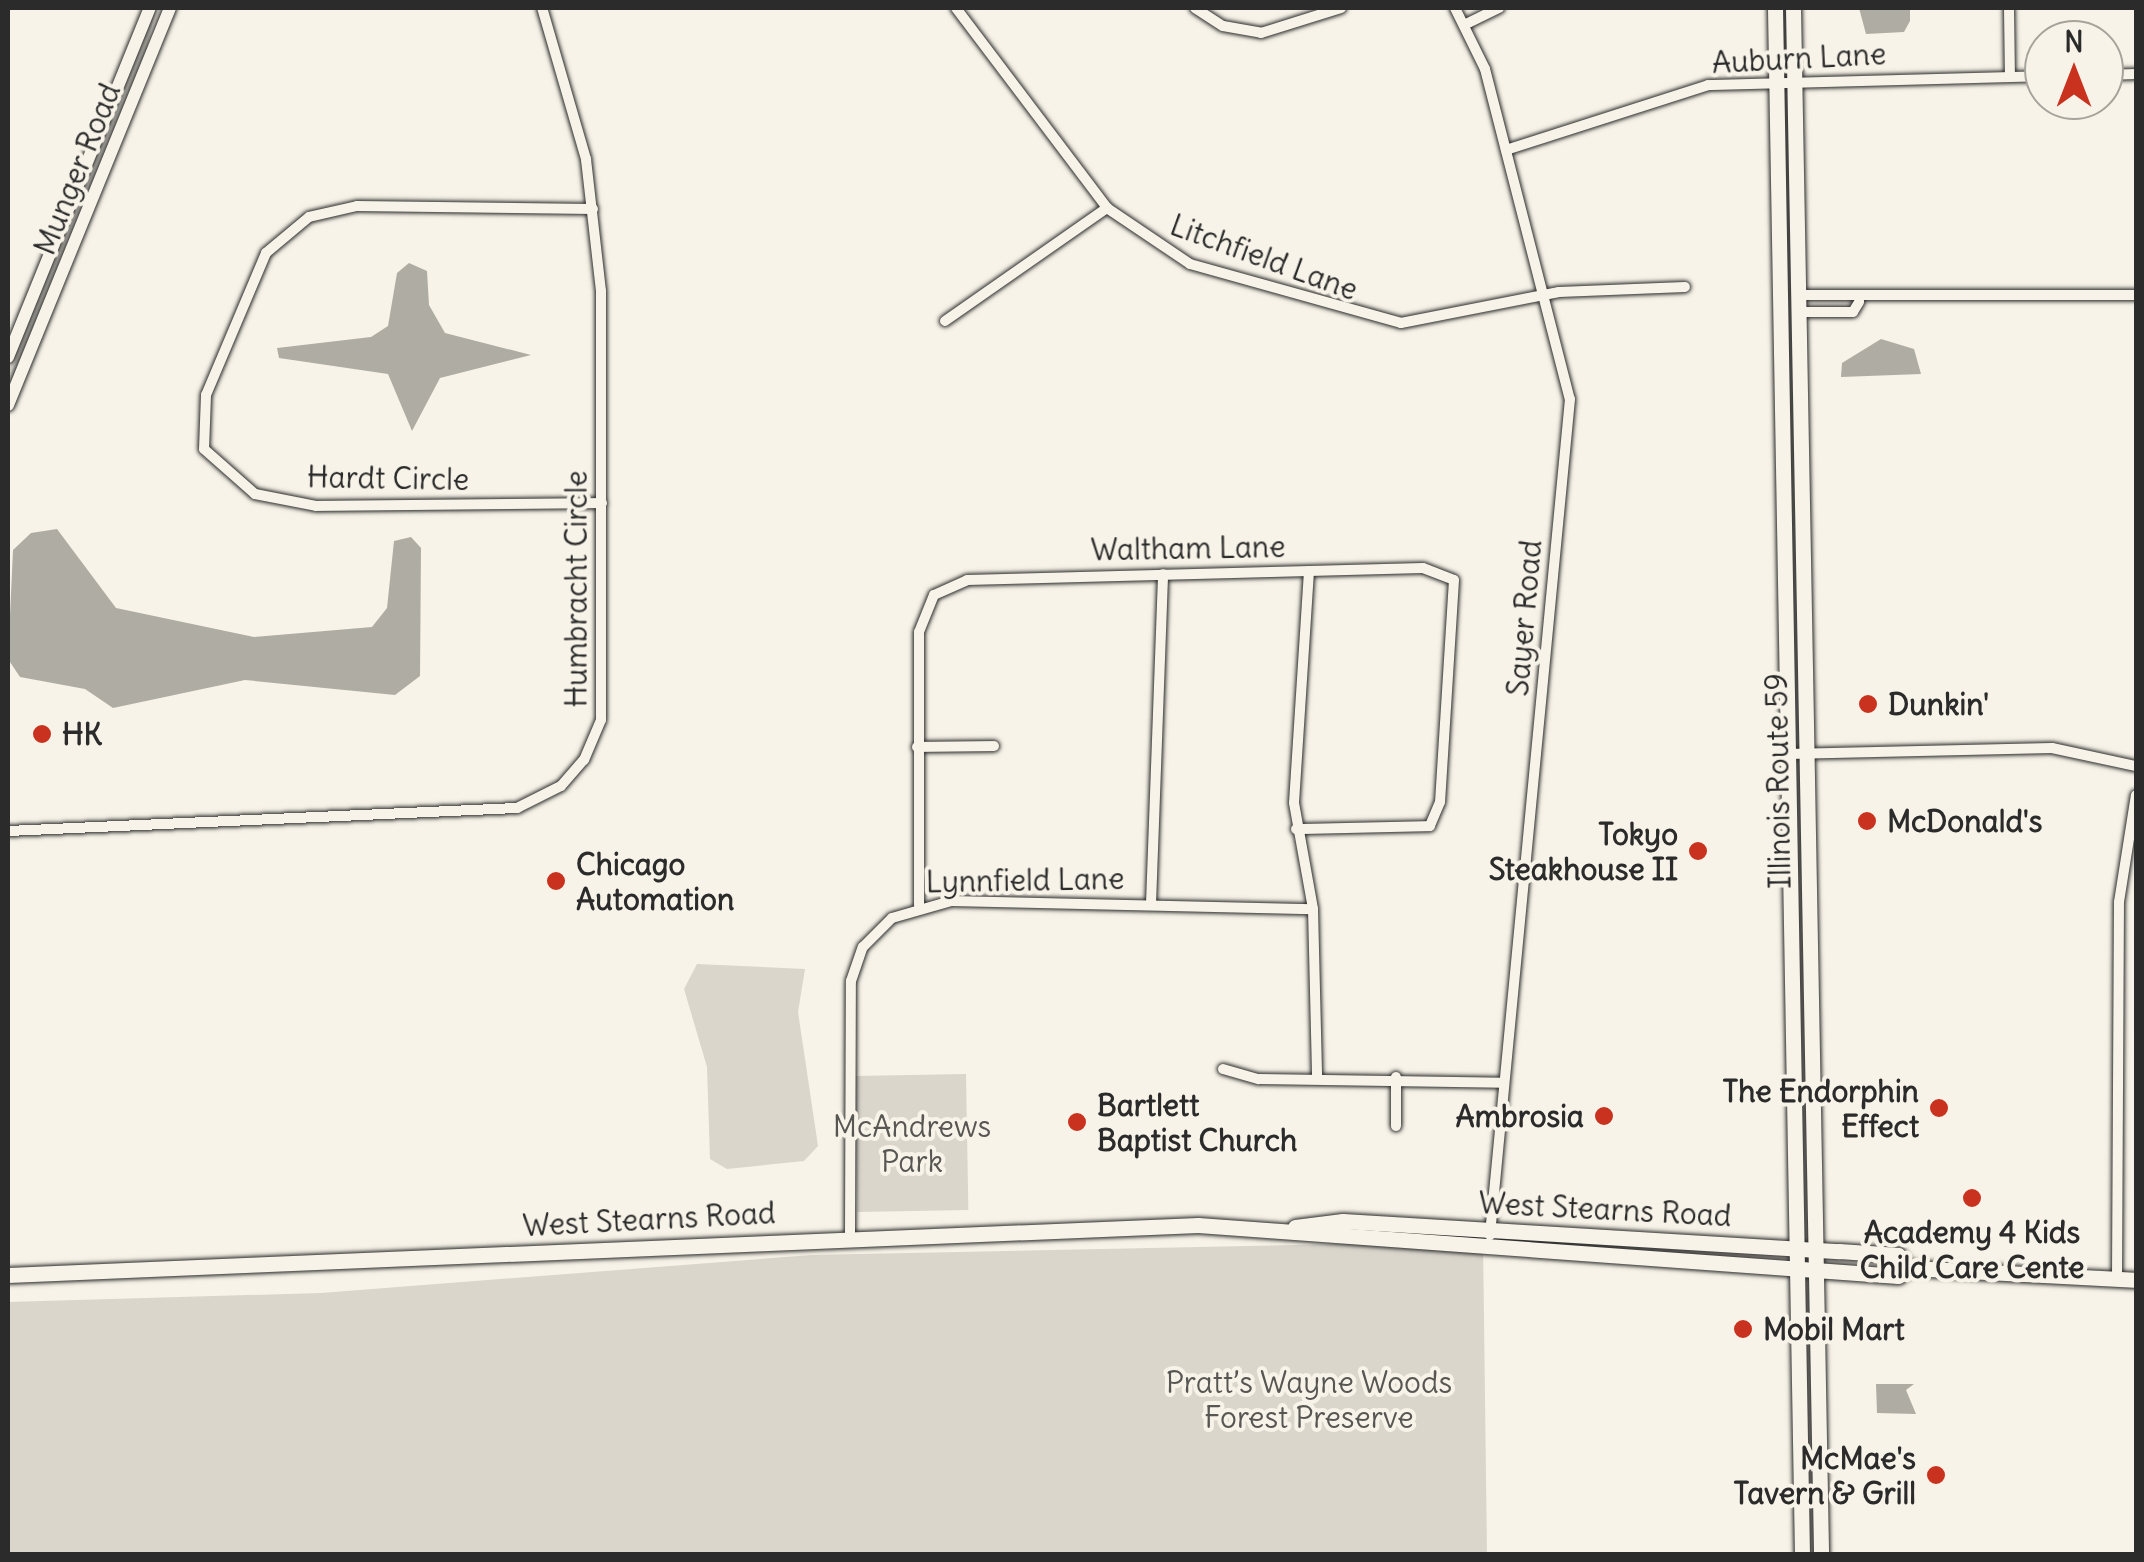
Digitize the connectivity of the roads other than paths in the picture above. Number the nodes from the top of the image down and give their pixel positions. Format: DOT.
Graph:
graph roads {
  1 [pos="150,8"];
  2 [pos="170,8"];
  3 [pos="542,8"];
  4 [pos="956,8"];
  5 [pos="1195,8"];
  6 [pos="1341,8"];
  7 [pos="1455,8"];
  8 [pos="1499,8"];
  9 [pos="1775,8"];
  10 [pos="1792,8"];
  11 [pos="2009,8"];
  12 [pos="1466,24"];
  13 [pos="2010,76"];
  14 [pos="2024,76"];
  15 [pos="1776,81"];
  16 [pos="1794,81"];
  17 [pos="1506,150"];
  18 [pos="1106,208"];
  19 [pos="593,209"];
  20 [pos="1685,287"];
  21 [pos="1798,295"];
  22 [pos="2136,295"];
  23 [pos="1543,296"];
  24 [pos="1859,302"];
  25 [pos="1798,312"];
  26 [pos="944,321"];
  27 [pos="8,356"];
  28 [pos="8,405"];
  29 [pos="602,503"];
  30 [pos="1309,571"];
  31 [pos="1162,574"];
  32 [pos="994,746"];
  33 [pos="917,747"];
  34 [pos="1788,754"];
  35 [pos="1806,754"];
  36 [pos="2136,766"];
  37 [pos="2136,795"];
  38 [pos="1296,829"];
  39 [pos="8,832"];
  40 [pos="1151,904"];
  41 [pos="920,905"];
  42 [pos="1313,908"];
  43 [pos="1223,1069"];
  44 [pos="1396,1077"];
  45 [pos="1317,1078"];
  46 [pos="1503,1083"];
  47 [pos="1396,1126"];
  48 [pos="1295,1227"];
  49 [pos="1490,1230"];
  50 [pos="850,1234"];
  51 [pos="1793,1248"];
  52 [pos="1491,1249"];
  53 [pos="1815,1250"];
  54 [pos="1908,1268"];
  55 [pos="1794,1270"];
  56 [pos="1816,1271"];
  57 [pos="8,1274"];
  58 [pos="2118,1279"];
  59 [pos="2136,1280"];
  60 [pos="1802,1554"];
  61 [pos="1821,1554"];
  1 -- 27 [label="street, Munger Road"];
  2 -- 28 [label="street, Munger Road"];
  3 -- 19 [label="street, Humbracht Circle"];
  4 -- 18 [label="street, Litchfield Lane"];
  5 -- 6 [label="street"];
  7 -- 12 [label="street, Sayer Road"];
  8 -- 12 [label="street"];
  9 -- 15 [label="main road, Illinois Route 59"];
  10 -- 16 [label="main road, Illinois Route 59"];
  11 -- 13 [label="street"];
  12 -- 17 [label="street, Sayer Road"];
  13 -- 14 [label="street, Auburn Lane"];
  13 -- 16 [label="street, Auburn Lane"];
  15 -- 16 [label="street, Auburn Lane"];
  15 -- 17 [label="street, Auburn Lane"];
  15 -- 34 [label="main road, Illinois Route 59"];
  16 -- 21 [label="main road, Illinois Route 59"];
  17 -- 23 [label="street, Sayer Road"];
  18 -- 23 [label="street, Litchfield Lane"];
  18 -- 26 [label="street"];
  19 -- 29 [label="street, Humbracht Circle"];
  19 -- 29 [label="street, Hardt Circle"];
  20 -- 23 [label="street, Litchfield Lane"];
  21 -- 24 [label="street"];
  21 -- 25 [label="main road, Illinois Route 59"];
  22 -- 24 [label="street"];
  23 -- 46 [label="street, Sayer Road"];
  24 -- 25 [label="street"];
  25 -- 35 [label="main road, Illinois Route 59"];
  29 -- 39 [label="street, Humbracht Circle"];
  30 -- 31 [label="street, Waltham Lane"];
  30 -- 38 [label="street"];
  30 -- 38 [label="street, Waltham Lane"];
  31 -- 33 [label="street, Waltham Lane"];
  31 -- 40 [label="street"];
  32 -- 33 [label="street"];
  33 -- 41 [label="street"];
  34 -- 35 [label="street"];
  34 -- 51 [label="main road, Illinois Route 59"];
  35 -- 36 [label="street"];
  35 -- 53 [label="main road, Illinois Route 59"];
  37 -- 58 [label="street"];
  38 -- 42 [label="street"];
  40 -- 41 [label="street, Lynnfield Lane"];
  40 -- 42 [label="street, Lynnfield Lane"];
  41 -- 50 [label="street, Lynnfield Lane"];
  42 -- 45 [label="street"];
  43 -- 45 [label="street"];
  44 -- 45 [label="street"];
  44 -- 46 [label="street"];
  44 -- 47 [label="street"];
  46 -- 49 [label="street, Sayer Road"];
  48 -- 49 [label="main road, West Stearns Road"];
  48 -- 50 [label="main road, West Stearns Road"];
  48 -- 52 [label="main road, West Stearns Road"];
  49 -- 51 [label="main road, West Stearns Road"];
  49 -- 52 [label="street, Sayer Road"];
  50 -- 57 [label="main road, West Stearns Road"];
  51 -- 53 [label="main road, West Stearns Road"];
  51 -- 55 [label="main road, Illinois Route 59"];
  52 -- 55 [label="main road, West Stearns Road"];
  53 -- 54 [label="main road, West Stearns Road"];
  53 -- 56 [label="main road, Illinois Route 59"];
  54 -- 56 [label="main road, West Stearns Road"];
  54 -- 58 [label="main road, West Stearns Road"];
  55 -- 56 [label="main road, West Stearns Road"];
  55 -- 60 [label="main road, Illinois Route 59"];
  56 -- 61 [label="main road, Illinois Route 59"];
  58 -- 59 [label="main road, West Stearns Road"];
}
